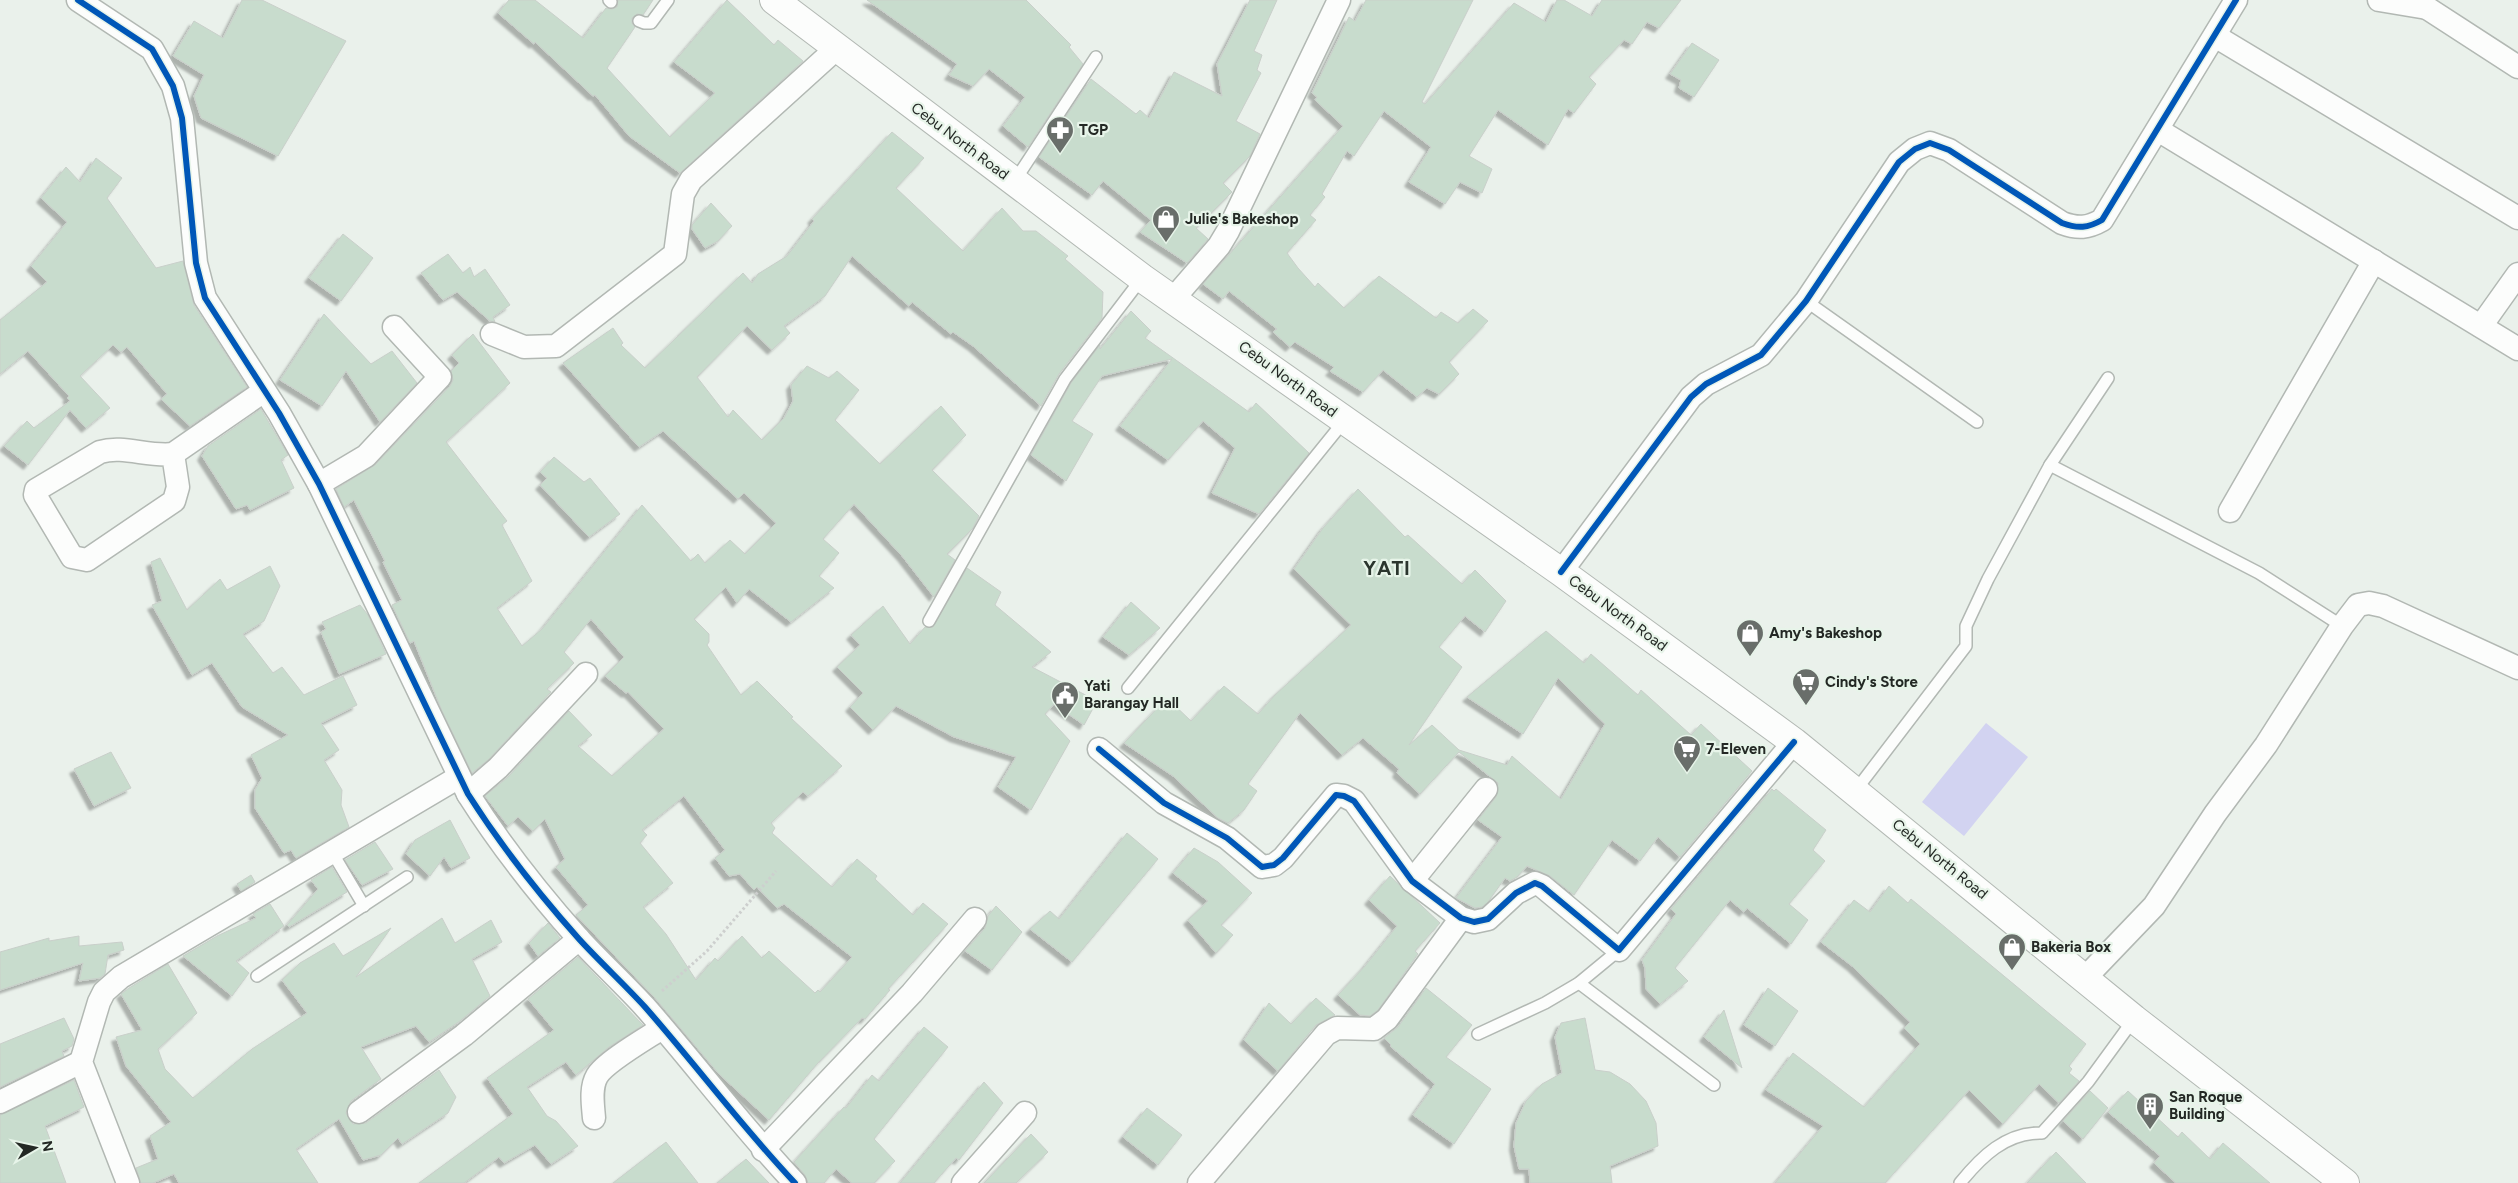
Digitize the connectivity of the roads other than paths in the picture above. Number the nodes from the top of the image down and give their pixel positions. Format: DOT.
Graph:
graph roads {
  1 [pos="78,0"];
  2 [pos="668,0"];
  3 [pos="774,0"];
  4 [pos="1339,0"];
  5 [pos="2236,0"];
  6 [pos="2379,0"];
  7 [pos="2424,4"];
  8 [pos="639,21"];
  9 [pos="2215,36"];
  10 [pos="837,48"];
  11 [pos="1096,56"];
  12 [pos="2518,67"];
  13 [pos="2158,130"];
  14 [pos="1014,182"];
  15 [pos="2518,218"];
  16 [pos="2374,261"];
  17 [pos="2518,274"];
  18 [pos="1142,278"];
  19 [pos="1174,298"];
  20 [pos="1806,301"];
  21 [pos="2481,326"];
  22 [pos="394,327"];
  23 [pos="492,334"];
  24 [pos="2518,349"];
  25 [pos="2108,378"];
  26 [pos="264,391"];
  27 [pos="1345,420"];
  28 [pos="1977,422"];
  29 [pos="173,454"];
  30 [pos="2050,465"];
  31 [pos="319,484"];
  32 [pos="2230,511"];
  33 [pos="1561,572"];
  34 [pos="929,621"];
  35 [pos="2342,626"];
  36 [pos="2518,668"];
  37 [pos="586,674"];
  38 [pos="1128,688"];
  39 [pos="1794,742"];
  40 [pos="1099,749"];
  41 [pos="464,786"];
  42 [pos="1486,789"];
  43 [pos="1856,790"];
  44 [pos="332,852"];
  45 [pos="406,877"];
  46 [pos="1412,881"];
  47 [pos="364,906"];
  48 [pos="1461,918"];
  49 [pos="975,919"];
  50 [pos="579,939"];
  51 [pos="1619,950"];
  52 [pos="257,976"];
  53 [pos="2085,978"];
  54 [pos="1579,983"];
  55 [pos="2134,1019"];
  56 [pos="662,1028"];
  57 [pos="1478,1034"];
  58 [pos="81,1062"];
  59 [pos="1714,1085"];
  60 [pos="0,1102"];
  61 [pos="359,1112"];
  62 [pos="1025,1113"];
  63 [pos="594,1118"];
  64 [pos="763,1150"];
  65 [pos="128,1183"];
  66 [pos="796,1183"];
  67 [pos="964,1183"];
  68 [pos="1199,1183"];
  69 [pos="1960,1183"];
  70 [pos="2345,1183"];
  1 -- 26 [label="street"];
  2 -- 8 [label="lane"];
  3 -- 10 [label="main road, Cebu North Road"];
  4 -- 19 [label="street"];
  5 -- 9 [label="street"];
  6 -- 7 [label="street"];
  7 -- 12 [label="street"];
  9 -- 13 [label="street"];
  9 -- 15 [label="street"];
  10 -- 14 [label="main road, Cebu North Road"];
  10 -- 23 [label="street"];
  11 -- 14 [label="lane"];
  13 -- 16 [label="street"];
  13 -- 20 [label="street"];
  14 -- 18 [label="main road, Cebu North Road"];
  16 -- 21 [label="street"];
  16 -- 32 [label="street"];
  17 -- 21 [label="street"];
  18 -- 19 [label="main road, Cebu North Road"];
  18 -- 34 [label="lane"];
  19 -- 27 [label="main road, Cebu North Road"];
  20 -- 28 [label="lane"];
  20 -- 33 [label="street"];
  21 -- 24 [label="street"];
  22 -- 31 [label="street"];
  25 -- 30 [label="lane"];
  26 -- 29 [label="street"];
  26 -- 31 [label="street"];
  27 -- 33 [label="main road, Cebu North Road"];
  27 -- 38 [label="lane"];
  29 -- 29 [label="street"];
  30 -- 35 [label="lane"];
  30 -- 43 [label="lane"];
  31 -- 41 [label="street"];
  33 -- 39 [label="main road, Cebu North Road"];
  35 -- 36 [label="street"];
  35 -- 53 [label="street"];
  37 -- 41 [label="street"];
  39 -- 43 [label="main road, Cebu North Road"];
  39 -- 51 [label="street"];
  40 -- 46 [label="street"];
  41 -- 44 [label="street"];
  41 -- 50 [label="street"];
  42 -- 46 [label="street"];
  43 -- 53 [label="main road, Cebu North Road"];
  44 -- 47 [label="lane"];
  44 -- 58 [label="street"];
  45 -- 47 [label="lane"];
  46 -- 48 [label="street"];
  47 -- 52 [label="lane"];
  48 -- 51 [label="street"];
  48 -- 68 [label="street"];
  49 -- 64 [label="street"];
  50 -- 56 [label="street"];
  50 -- 61 [label="street"];
  51 -- 54 [label="lane"];
  53 -- 55 [label="main road, Cebu North Road"];
  54 -- 57 [label="lane"];
  54 -- 59 [label="lane"];
  55 -- 69 [label="lane"];
  55 -- 70 [label="main road, Cebu North Road"];
  56 -- 63 [label="street"];
  56 -- 64 [label="street"];
  58 -- 60 [label="street"];
  58 -- 65 [label="street"];
  62 -- 67 [label="street"];
  64 -- 66 [label="street"];
}
